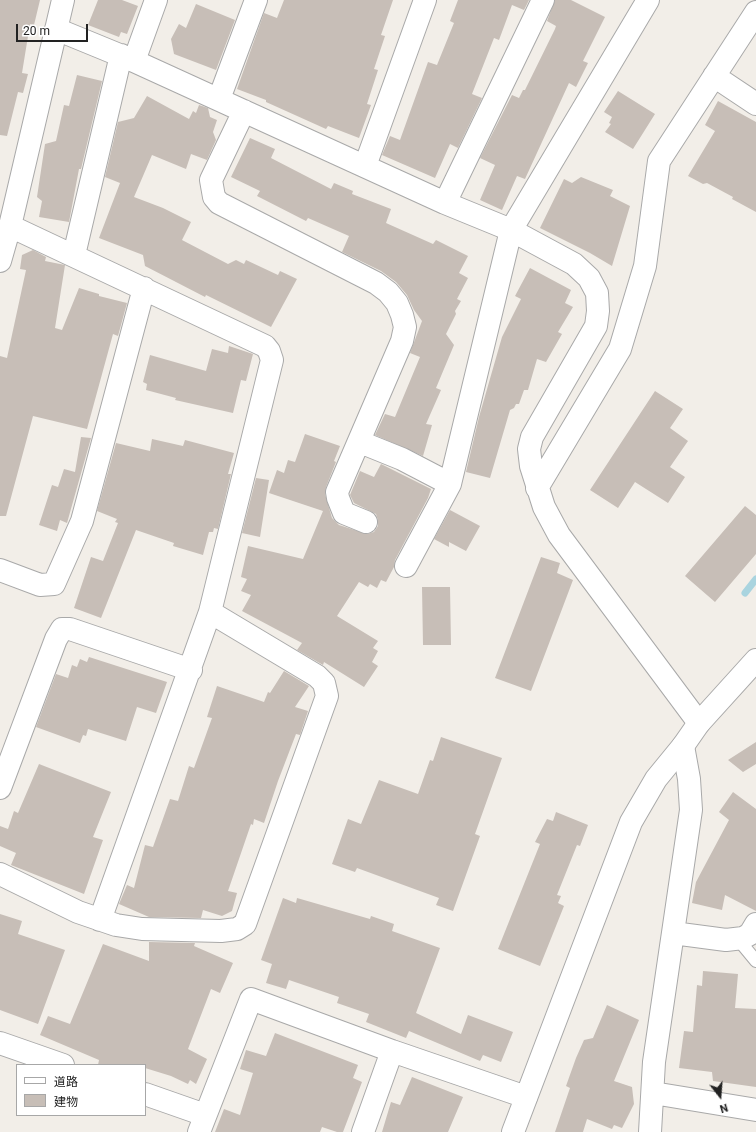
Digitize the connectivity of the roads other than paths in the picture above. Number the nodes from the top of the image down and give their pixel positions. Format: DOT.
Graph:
graph roads {
  1 [pos="63,0"];
  2 [pos="156,0"];
  3 [pos="256,0"];
  4 [pos="425,0"];
  5 [pos="543,0"];
  6 [pos="648,0"];
  7 [pos="756,12"];
  8 [pos="56,29"];
  9 [pos="127,58"];
  10 [pos="714,76"];
  11 [pos="219,99"];
  12 [pos="756,104"];
  13 [pos="244,111"];
  14 [pos="365,166"];
  15 [pos="445,203"];
  16 [pos="10,226"];
  17 [pos="511,230"];
  18 [pos="74,255"];
  19 [pos="0,261"];
  20 [pos="144,288"];
  21 [pos="360,442"];
  22 [pos="450,484"];
  23 [pos="537,488"];
  24 [pos="366,522"];
  25 [pos="406,566"];
  26 [pos="0,570"];
  27 [pos="210,612"];
  28 [pos="756,660"];
  29 [pos="191,670"];
  30 [pos="700,723"];
  31 [pos="683,746"];
  32 [pos="0,788"];
  33 [pos="0,874"];
  34 [pos="100,920"];
  35 [pos="756,924"];
  36 [pos="673,933"];
  37 [pos="737,938"];
  38 [pos="756,961"];
  39 [pos="0,1043"];
  40 [pos="392,1052"];
  41 [pos="60,1064"];
  42 [pos="653,1094"];
  43 [pos="146,1095"];
  44 [pos="526,1097"];
  45 [pos="756,1110"];
  46 [pos="202,1124"];
  47 [pos="363,1132"];
  48 [pos="513,1132"];
  49 [pos="650,1132"];
  1 -- 8 [label="street"];
  2 -- 9 [label="street"];
  3 -- 11 [label="street"];
  4 -- 14 [label="street"];
  5 -- 15 [label="street"];
  6 -- 17 [label="street"];
  7 -- 10 [label="street"];
  8 -- 9 [label="street"];
  8 -- 16 [label="street"];
  9 -- 11 [label="street"];
  9 -- 18 [label="street"];
  10 -- 12 [label="street"];
  10 -- 23 [label="street"];
  11 -- 13 [label="street"];
  13 -- 14 [label="street"];
  13 -- 21 [label="street"];
  14 -- 15 [label="street"];
  15 -- 17 [label="street"];
  16 -- 18 [label="street"];
  16 -- 19 [label="street"];
  17 -- 22 [label="street"];
  17 -- 23 [label="street"];
  18 -- 20 [label="street"];
  20 -- 26 [label="street"];
  20 -- 27 [label="street"];
  21 -- 22 [label="street"];
  21 -- 24 [label="street"];
  22 -- 25 [label="street"];
  23 -- 30 [label="street"];
  27 -- 29 [label="street"];
  27 -- 34 [label="street"];
  28 -- 30 [label="street"];
  29 -- 32 [label="street"];
  29 -- 34 [label="street"];
  30 -- 31 [label="street"];
  31 -- 36 [label="street"];
  31 -- 44 [label="street"];
  33 -- 34 [label="street"];
  35 -- 37 [label="street"];
  36 -- 37 [label="street"];
  36 -- 42 [label="street"];
  37 -- 38 [label="lane"];
  39 -- 41 [label="street"];
  40 -- 44 [label="street"];
  40 -- 46 [label="street"];
  40 -- 47 [label="street"];
  42 -- 45 [label="street"];
  42 -- 49 [label="street"];
  43 -- 46 [label="street"];
  44 -- 48 [label="street"];
}
